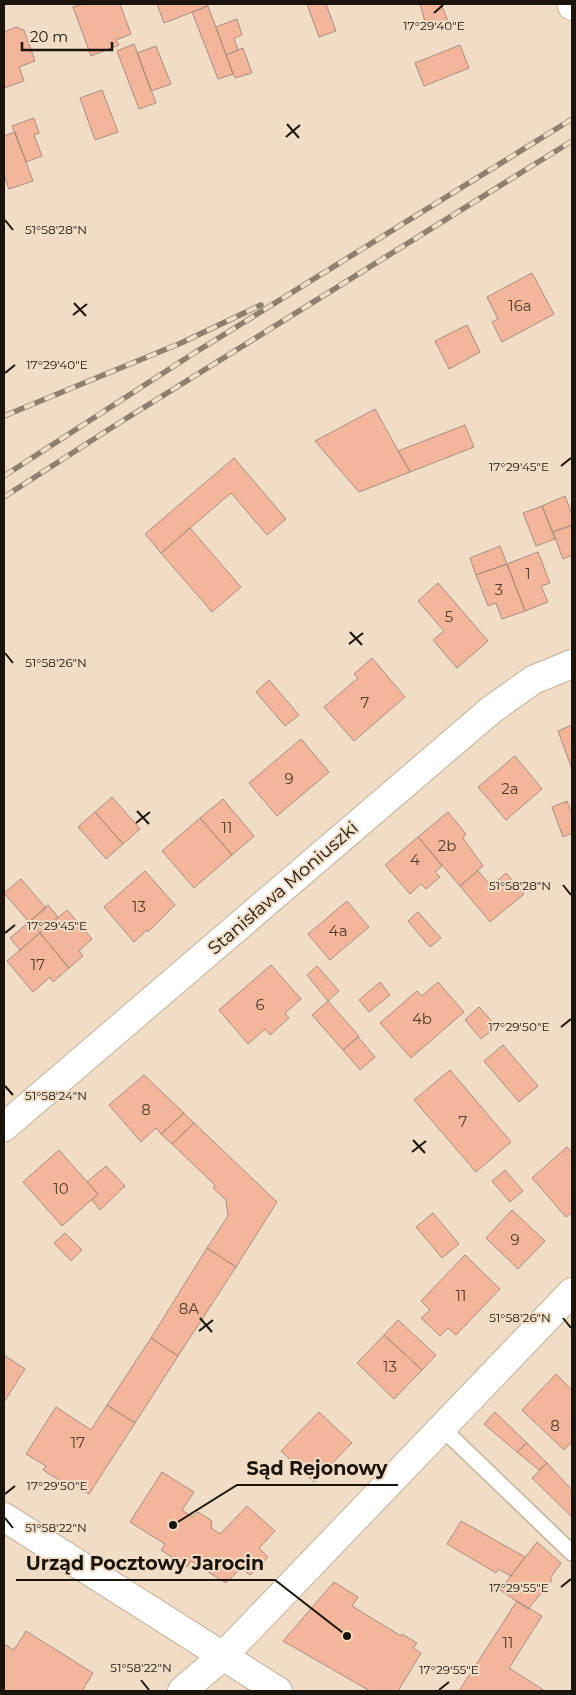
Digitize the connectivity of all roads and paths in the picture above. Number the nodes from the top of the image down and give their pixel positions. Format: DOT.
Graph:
graph roads {
  1 [pos="572,664"];
  2 [pos="4,1127"];
  3 [pos="572,1292"];
  4 [pos="442,1428"];
  5 [pos="4,1517"];
  6 [pos="572,1553"];
  7 [pos="223,1656"];
  8 [pos="182,1691"];
  9 [pos="278,1691"];
  1 -- 2 [label="street, Stanisława Moniuszki"];
  3 -- 4 [label="street"];
  4 -- 6 [label="lane"];
  4 -- 7 [label="street"];
  5 -- 7 [label="street"];
  7 -- 8 [label="street"];
  7 -- 9 [label="street"];
}
